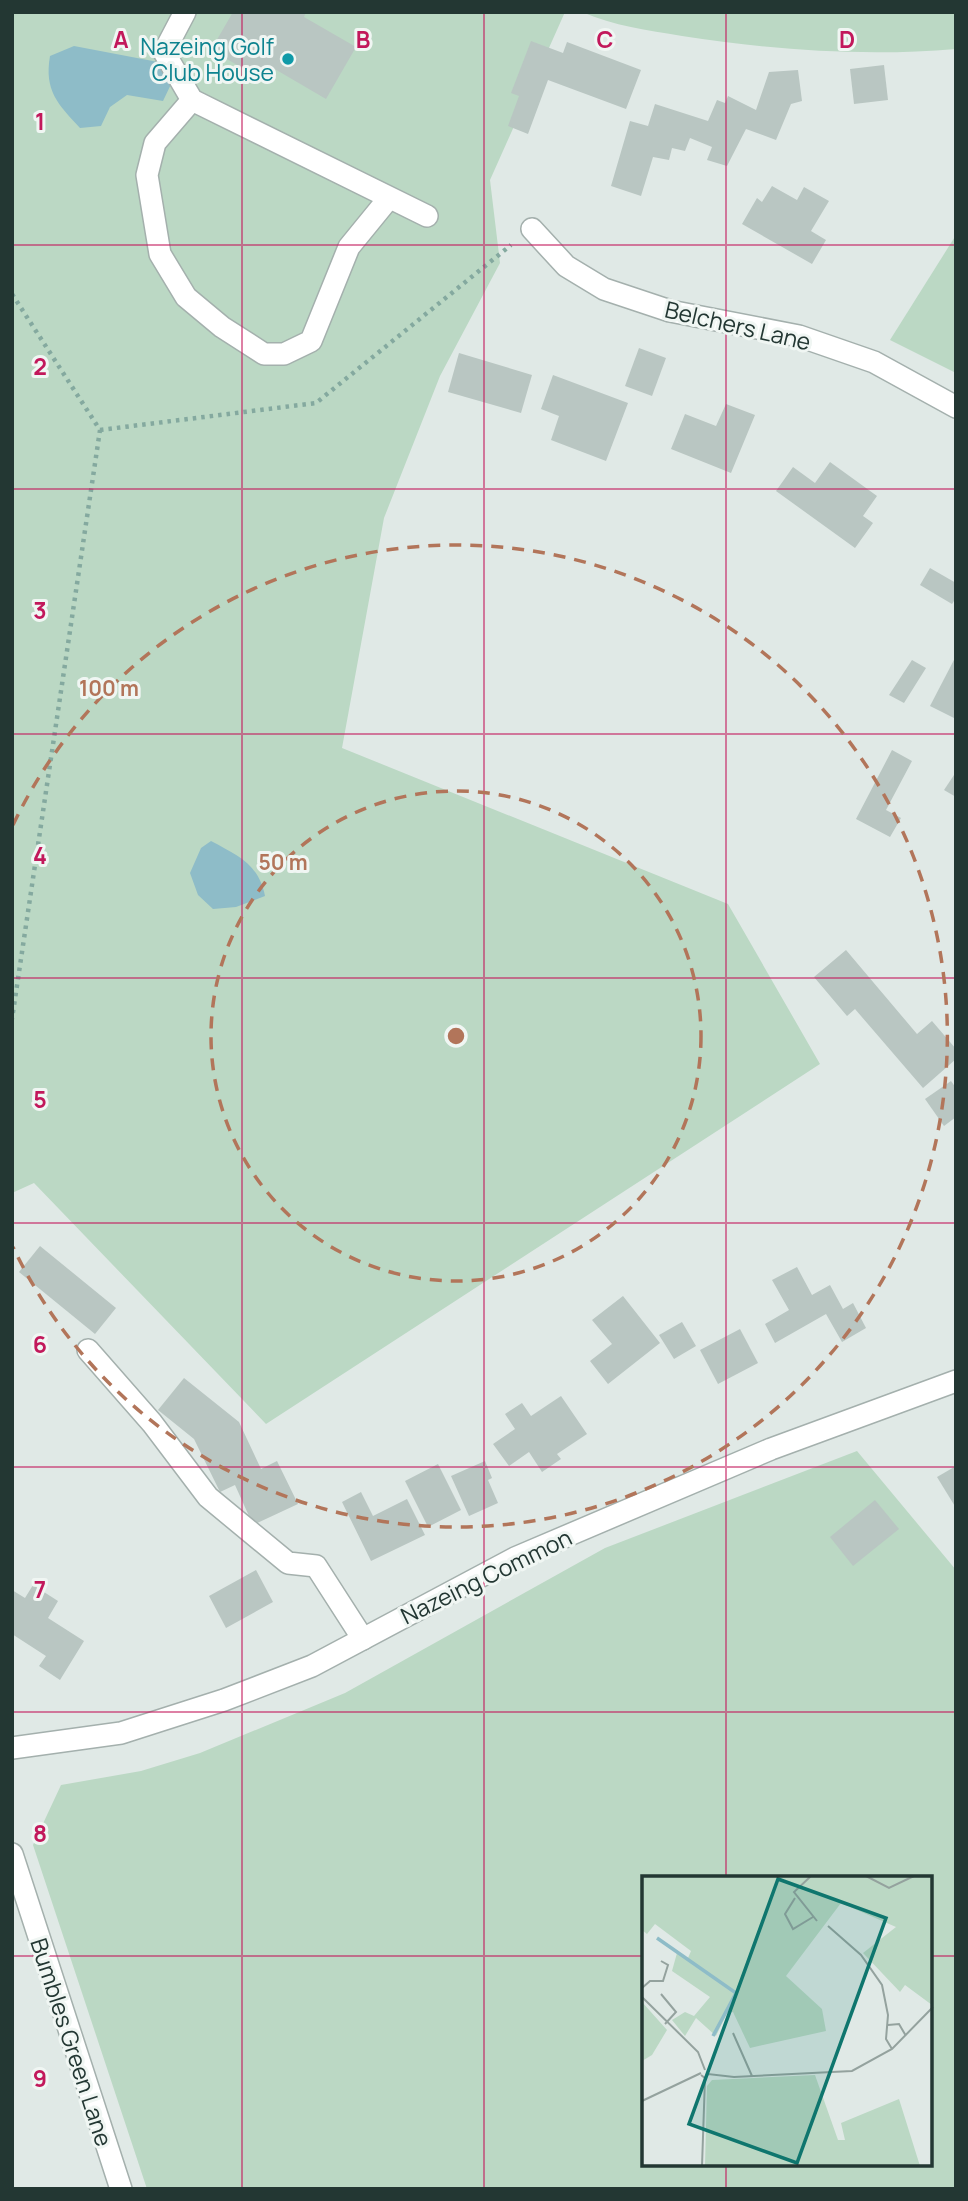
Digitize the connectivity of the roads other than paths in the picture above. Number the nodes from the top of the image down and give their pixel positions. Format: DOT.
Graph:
graph roads {
  1 [pos="185,12"];
  2 [pos="192,100"];
  3 [pos="389,198"];
  4 [pos="427,216"];
  5 [pos="532,229"];
  6 [pos="956,407"];
  7 [pos="88,1350"];
  8 [pos="956,1381"];
  9 [pos="362,1639"];
  10 [pos="12,1750"];
  11 [pos="12,1769"];
  12 [pos="12,1854"];
  13 [pos="121,2189"];
  1 -- 2 [label="street"];
  2 -- 3 [label="street"];
  2 -- 3 [label="street"];
  3 -- 4 [label="street"];
  5 -- 6 [label="street, Belchers Lane"];
  7 -- 9 [label="street"];
  8 -- 9 [label="street, Nazeing Common"];
  9 -- 10 [label="street, Nazeing Common"];
  10 -- 11 [label="street"];
  12 -- 13 [label="street, Bumbles Green Lane"];
}
